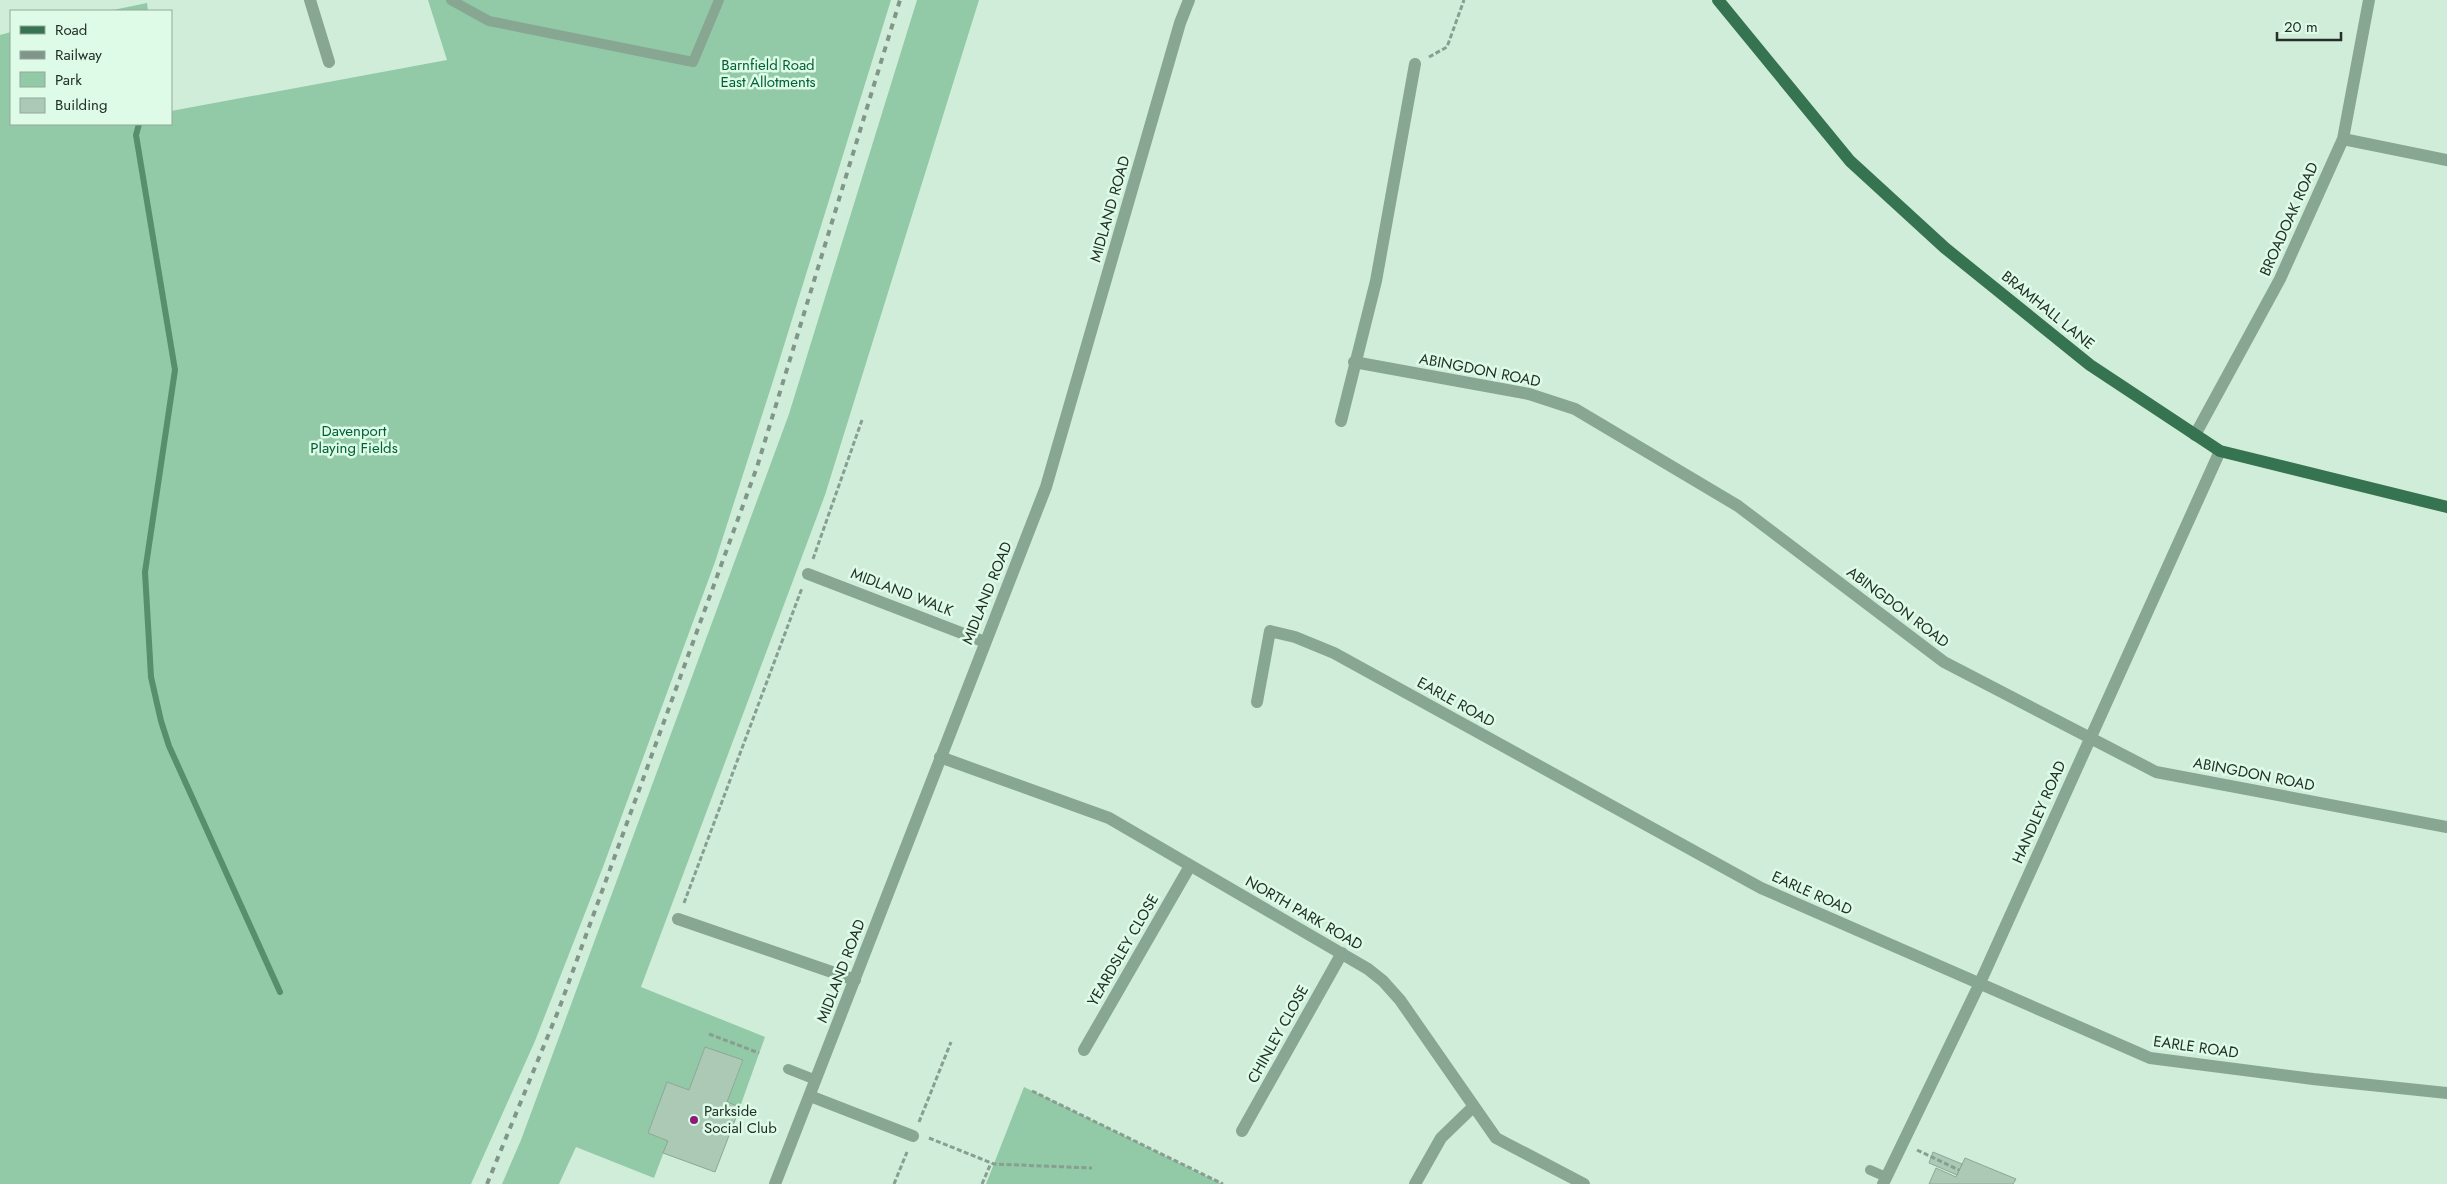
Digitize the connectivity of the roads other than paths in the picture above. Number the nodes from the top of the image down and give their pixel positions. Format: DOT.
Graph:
graph roads {
  1 [pos="310,0"];
  2 [pos="451,0"];
  3 [pos="719,0"];
  4 [pos="1189,0"];
  5 [pos="1718,0"];
  6 [pos="2369,0"];
  7 [pos="329,62"];
  8 [pos="1415,64"];
  9 [pos="2343,139"];
  10 [pos="2447,160"];
  11 [pos="1354,362"];
  12 [pos="1341,421"];
  13 [pos="2195,435"];
  14 [pos="2220,450"];
  15 [pos="2447,507"];
  16 [pos="808,574"];
  17 [pos="985,642"];
  18 [pos="1257,702"];
  19 [pos="2090,739"];
  20 [pos="940,757"];
  21 [pos="2447,828"];
  22 [pos="1190,866"];
  23 [pos="678,919"];
  24 [pos="1342,953"];
  25 [pos="855,980"];
  26 [pos="1978,984"];
  27 [pos="1084,1050"];
  28 [pos="788,1069"];
  29 [pos="816,1080"];
  30 [pos="2447,1093"];
  31 [pos="810,1096"];
  32 [pos="1473,1107"];
  33 [pos="1242,1131"];
  34 [pos="914,1135"];
  35 [pos="1870,1170"];
  36 [pos="1884,1180"];
  37 [pos="775,1184"];
  38 [pos="1414,1184"];
  39 [pos="1584,1184"];
  1 -- 7 [label="street"];
  2 -- 3 [label="lane"];
  4 -- 17 [label="street, MIDLAND ROAD"];
  5 -- 13 [label="main road, BRAMHALL LANE"];
  6 -- 9 [label="street, BROADOAK ROAD"];
  8 -- 11 [label="street"];
  9 -- 10 [label="street"];
  9 -- 13 [label="street, BROADOAK ROAD"];
  11 -- 12 [label="street"];
  11 -- 19 [label="street, ABINGDON ROAD"];
  13 -- 14 [label="main road, BRAMHALL LANE"];
  14 -- 15 [label="main road, BRAMHALL LANE"];
  14 -- 19 [label="street, HANDLEY ROAD"];
  16 -- 17 [label="street, MIDLAND WALK"];
  17 -- 20 [label="street, MIDLAND ROAD"];
  18 -- 26 [label="street, EARLE ROAD"];
  19 -- 21 [label="street, ABINGDON ROAD"];
  19 -- 26 [label="street, HANDLEY ROAD"];
  20 -- 22 [label="street, NORTH PARK ROAD"];
  20 -- 25 [label="street, MIDLAND ROAD"];
  22 -- 24 [label="street, NORTH PARK ROAD"];
  22 -- 27 [label="street, YEARDSLEY CLOSE"];
  23 -- 25 [label="street"];
  24 -- 32 [label="street, NORTH PARK ROAD"];
  24 -- 33 [label="street, CHINLEY CLOSE"];
  25 -- 29 [label="street, MIDLAND ROAD"];
  26 -- 30 [label="street, EARLE ROAD"];
  26 -- 36 [label="street, HANDLEY ROAD"];
  28 -- 29 [label="lane"];
  29 -- 31 [label="street, MIDLAND ROAD"];
  31 -- 34 [label="street"];
  31 -- 37 [label="street, MIDLAND ROAD"];
  32 -- 38 [label="street"];
  32 -- 39 [label="street, NORTH PARK ROAD"];
  35 -- 36 [label="lane"];
}
